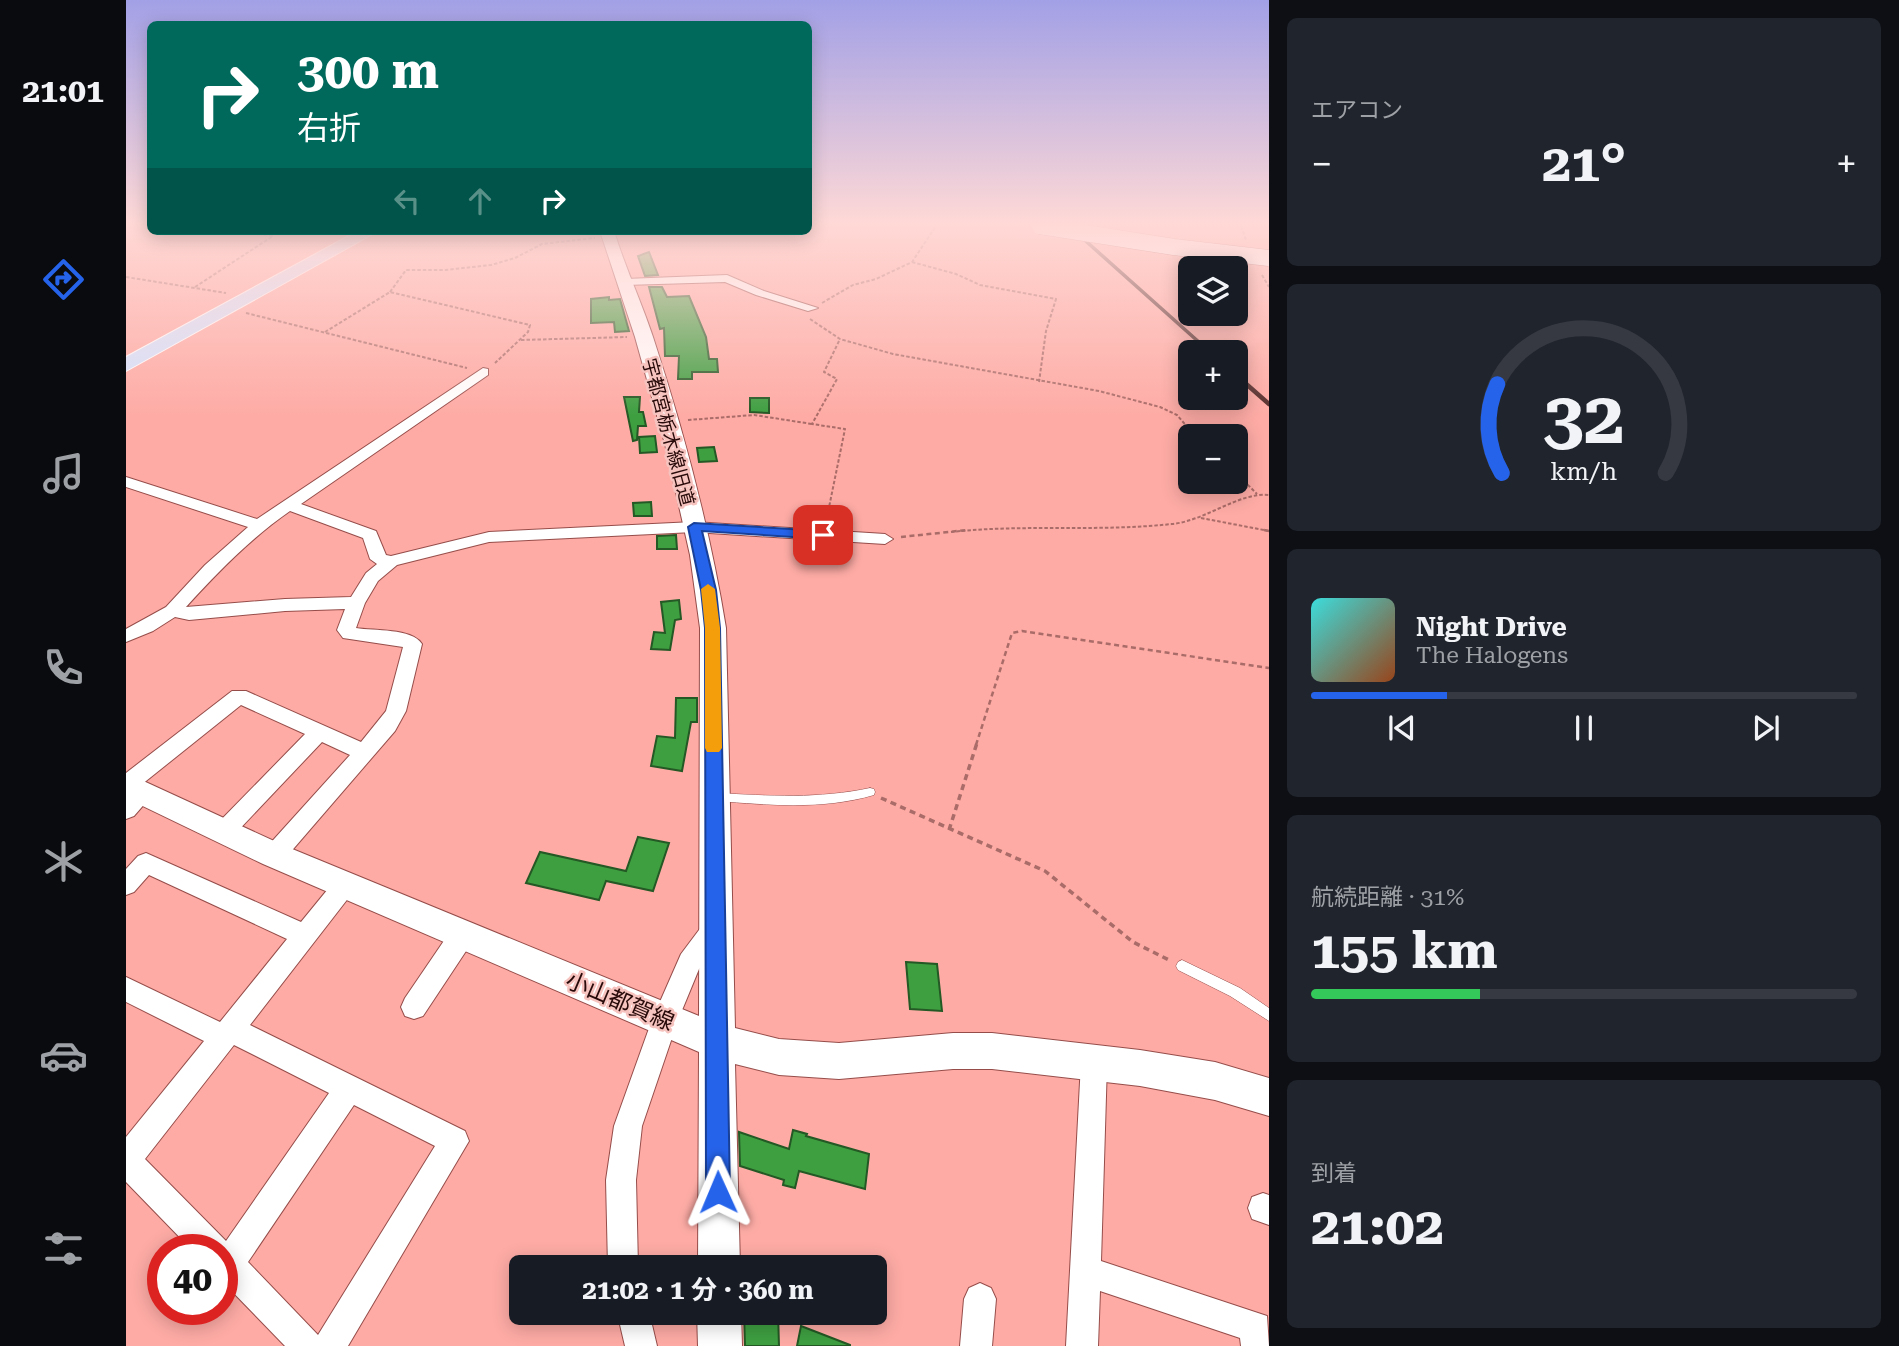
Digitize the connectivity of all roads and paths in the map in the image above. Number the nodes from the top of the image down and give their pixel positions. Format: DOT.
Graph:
graph roads {
  1 [pos="204,289"];
  2 [pos="256,289"];
  3 [pos="260,289"];
  4 [pos="392,289"];
  5 [pos="627,289"];
  6 [pos="751,289"];
  7 [pos="846,289"];
  8 [pos="1001,289"];
  9 [pos="390,292"];
  10 [pos="223,308"];
  11 [pos="812,308"];
  12 [pos="325,332"];
  13 [pos="644,337"];
  14 [pos="840,339"];
  15 [pos="520,341"];
  16 [pos="126,357"];
  17 [pos="126,365"];
  18 [pos="483,372"];
  19 [pos="1039,382"];
  20 [pos="667,421"];
  21 [pos="812,424"];
  22 [pos="1185,424"];
  23 [pos="126,482"];
  24 [pos="1248,485"];
  25 [pos="1257,494"];
  26 [pos="1269,495"];
  27 [pos="287,504"];
  28 [pos="1200,518"];
  29 [pos="259,525"];
  30 [pos="694,527"];
  31 [pos="1269,531"];
  32 [pos="823,535"];
  33 [pos="885,539"];
  34 [pos="391,561"];
  35 [pos="356,603"];
  36 [pos="172,611"];
  37 [pos="126,636"];
  38 [pos="1269,668"];
  39 [pos="320,732"];
  40 [pos="365,753"];
  41 [pos="870,792"];
  42 [pos="132,796"];
  43 [pos="714,797"];
  44 [pos="949,830"];
  45 [pos="224,831"];
  46 [pos="274,855"];
  47 [pos="126,885"];
  48 [pos="345,885"];
  49 [pos="715,929"];
  50 [pos="463,934"];
  51 [pos="305,935"];
  52 [pos="1182,966"];
  53 [pos="126,989"];
  54 [pos="414,1007"];
  55 [pos="1269,1015"];
  56 [pos="665,1020"];
  57 [pos="227,1033"];
  58 [pos="716,1041"];
  59 [pos="1094,1063"];
  60 [pos="349,1088"];
  61 [pos="1269,1097"];
  62 [pos="126,1161"];
  63 [pos="198,1234"];
  64 [pos="238,1235"];
  65 [pos="623,1255"];
  66 [pos="719,1255"];
  67 [pos="1085,1271"];
  68 [pos="238,1275"];
  69 [pos="980,1299"];
  70 [pos="636,1325"];
  71 [pos="719,1325"];
  72 [pos="307,1346"];
  73 [pos="330,1346"];
  74 [pos="641,1346"];
  75 [pos="720,1346"];
  76 [pos="976,1346"];
  77 [pos="1082,1346"];
  78 [pos="1257,1346"];
  1 -- 10 [label="path"];
  2 -- 10 [label="main road"];
  3 -- 10 [label="main road"];
  4 -- 9 [label="path"];
  5 -- 13 [label="street, 宇都宮栃木線旧道"];
  6 -- 11 [label="street"];
  7 -- 11 [label="path"];
  8 -- 19 [label="path"];
  9 -- 12 [label="path"];
  9 -- 15 [label="path"];
  10 -- 12 [label="path"];
  10 -- 16 [label="main road"];
  10 -- 17 [label="main road"];
  11 -- 14 [label="path"];
  12 -- 18 [label="path"];
  13 -- 15 [label="path"];
  13 -- 20 [label="street, 宇都宮栃木線旧道"];
  14 -- 19 [label="path"];
  14 -- 21 [label="path"];
  15 -- 18 [label="path"];
  18 -- 27 [label="street"];
  19 -- 22 [label="path"];
  20 -- 21 [label="path"];
  20 -- 30 [label="street, 宇都宮栃木線旧道"];
  21 -- 32 [label="path"];
  23 -- 29 [label="street"];
  24 -- 25 [label="path"];
  25 -- 26 [label="path"];
  25 -- 28 [label="path"];
  27 -- 29 [label="street"];
  27 -- 34 [label="street"];
  28 -- 31 [label="path"];
  28 -- 33 [label="path"];
  29 -- 36 [label="street"];
  30 -- 32 [label="street"];
  30 -- 34 [label="street"];
  30 -- 43 [label="street, 宇都宮栃木線旧道"];
  32 -- 33 [label="street"];
  34 -- 35 [label="street"];
  35 -- 36 [label="street"];
  35 -- 40 [label="street"];
  36 -- 37 [label="street"];
  38 -- 44 [label="path"];
  39 -- 40 [label="street"];
  39 -- 42 [label="street"];
  39 -- 45 [label="street"];
  40 -- 46 [label="street"];
  41 -- 43 [label="lane"];
  41 -- 44 [label="path"];
  42 -- 45 [label="street, 小山都賀線"];
  43 -- 49 [label="street, 宇都宮栃木線旧道"];
  44 -- 52 [label="path"];
  45 -- 46 [label="street, 小山都賀線"];
  46 -- 48 [label="street, 小山都賀線"];
  47 -- 51 [label="street"];
  48 -- 50 [label="street, 小山都賀線"];
  48 -- 51 [label="street"];
  49 -- 56 [label="street"];
  49 -- 58 [label="street, 宇都宮栃木線旧道"];
  50 -- 54 [label="street"];
  50 -- 56 [label="street, 小山都賀線"];
  51 -- 57 [label="street"];
  52 -- 55 [label="lane"];
  53 -- 57 [label="street"];
  56 -- 58 [label="street, 小山都賀線"];
  56 -- 65 [label="street"];
  57 -- 60 [label="street"];
  57 -- 62 [label="street"];
  58 -- 59 [label="main road, 小山都賀線"];
  58 -- 66 [label="street, 宇都宮栃木線旧道"];
  59 -- 61 [label="main road, 小山都賀線"];
  59 -- 67 [label="street"];
  60 -- 64 [label="street"];
  60 -- 73 [label="street"];
  62 -- 63 [label="street"];
  67 -- 77 [label="street"];
  67 -- 78 [label="street"];
  68 -- 72 [label="street"];
  69 -- 76 [label="street"];
  70 -- 74 [label="street"];
  71 -- 75 [label="street"];
}
